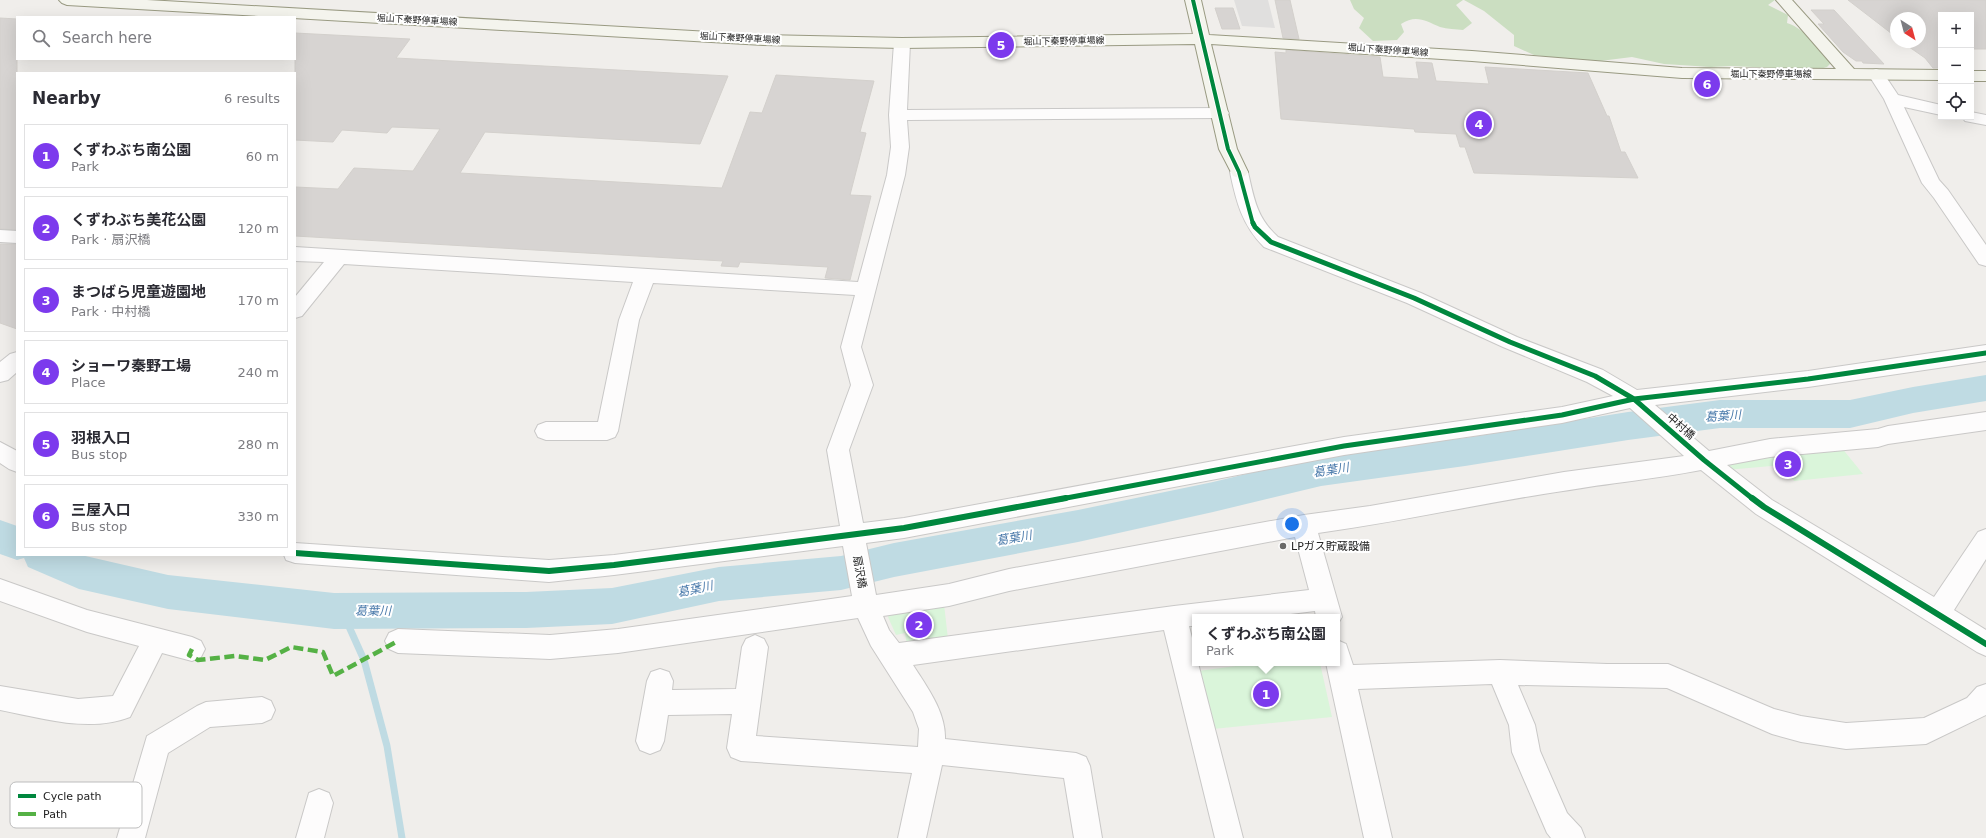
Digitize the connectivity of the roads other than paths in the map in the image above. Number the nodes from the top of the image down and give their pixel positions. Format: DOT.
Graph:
graph roads {
  1 [pos="68,0"];
  2 [pos="1192,0"];
  3 [pos="1784,0"];
  4 [pos="1202,39"];
  5 [pos="902,43"];
  6 [pos="1849,74"];
  7 [pos="1876,74"];
  8 [pos="1938,75"];
  9 [pos="1974,76"];
  10 [pos="1986,76"];
  11 [pos="1892,99"];
  12 [pos="1938,109"];
  13 [pos="1220,113"];
  14 [pos="898,115"];
  15 [pos="1974,118"];
  16 [pos="1986,120"];
  17 [pos="1239,172"];
  18 [pos="0,236"];
  19 [pos="16,237"];
  20 [pos="296,254"];
  21 [pos="340,257"];
  22 [pos="1986,259"];
  23 [pos="645,277"];
  24 [pos="866,289"];
  25 [pos="296,310"];
  26 [pos="1986,353"];
  27 [pos="16,361"];
  28 [pos="0,374"];
  29 [pos="1639,403"];
  30 [pos="1986,421"];
  31 [pos="546,431"];
  32 [pos="0,451"];
  33 [pos="1704,460"];
  34 [pos="16,462"];
  35 [pos="1304,524"];
  36 [pos="854,536"];
  37 [pos="1986,539"];
  38 [pos="296,553"];
  39 [pos="0,590"];
  40 [pos="866,608"];
  41 [pos="1326,608"];
  42 [pos="1938,613"];
  43 [pos="1225,614"];
  44 [pos="1192,616"];
  45 [pos="1174,617"];
  46 [pos="155,640"];
  47 [pos="398,641"];
  48 [pos="1986,644"];
  49 [pos="755,647"];
  50 [pos="192,649"];
  51 [pos="894,656"];
  52 [pos="1340,665"];
  53 [pos="1500,672"];
  54 [pos="1343,678"];
  55 [pos="1986,696"];
  56 [pos="0,698"];
  57 [pos="748,701"];
  58 [pos="262,710"];
  59 [pos="650,741"];
  60 [pos="930,756"];
  61 [pos="142,799"];
  62 [pos="319,803"];
  63 [pos="134,828"];
  64 [pos="131,838"];
  65 [pos="310,838"];
  66 [pos="912,838"];
  67 [pos="1088,838"];
  68 [pos="1229,838"];
  69 [pos="1378,838"];
  70 [pos="1571,838"];
  1 -- 5 [label="main road, 堀山下秦野停車場線"];
  2 -- 4 [label="main road"];
  3 -- 6 [label="main road"];
  4 -- 5 [label="main road, 堀山下秦野停車場線"];
  4 -- 6 [label="main road, 堀山下秦野停車場線"];
  4 -- 13 [label="main road"];
  5 -- 14 [label="street, 扇沢橋"];
  6 -- 7 [label="main road, 堀山下秦野停車場線"];
  7 -- 8 [label="main road, 堀山下秦野停車場線"];
  7 -- 11 [label="street"];
  9 -- 10 [label="main road"];
  11 -- 12 [label="street"];
  11 -- 22 [label="street"];
  13 -- 14 [label="street"];
  13 -- 17 [label="main road"];
  14 -- 24 [label="street, 扇沢橋"];
  15 -- 16 [label="street"];
  17 -- 29 [label="street, 中村橋"];
  18 -- 19 [label="street"];
  20 -- 21 [label="street"];
  21 -- 23 [label="street"];
  21 -- 25 [label="street"];
  23 -- 24 [label="street"];
  23 -- 31 [label="street"];
  24 -- 36 [label="street, 扇沢橋"];
  26 -- 29 [label="street"];
  27 -- 28 [label="street"];
  29 -- 33 [label="street, 中村橋"];
  29 -- 36 [label="street"];
  30 -- 33 [label="street"];
  32 -- 34 [label="street"];
  33 -- 35 [label="street"];
  33 -- 42 [label="street, 中村橋"];
  35 -- 40 [label="street"];
  35 -- 41 [label="street"];
  36 -- 38 [label="street"];
  36 -- 40 [label="street, 扇沢橋"];
  37 -- 42 [label="street"];
  39 -- 46 [label="street"];
  40 -- 47 [label="street"];
  40 -- 51 [label="street, 扇沢橋"];
  41 -- 43 [label="street"];
  42 -- 48 [label="street, 中村橋"];
  44 -- 45 [label="street"];
  45 -- 51 [label="street"];
  45 -- 68 [label="street"];
  46 -- 50 [label="street"];
  46 -- 56 [label="street"];
  49 -- 57 [label="street"];
  51 -- 60 [label="street, 扇沢橋"];
  52 -- 54 [label="street"];
  53 -- 54 [label="street"];
  53 -- 55 [label="street"];
  53 -- 70 [label="street"];
  54 -- 69 [label="street"];
  57 -- 59 [label="street"];
  57 -- 60 [label="street"];
  58 -- 61 [label="street"];
  60 -- 66 [label="street, 扇沢橋"];
  60 -- 67 [label="street"];
  62 -- 65 [label="street"];
  63 -- 64 [label="street"];
}
